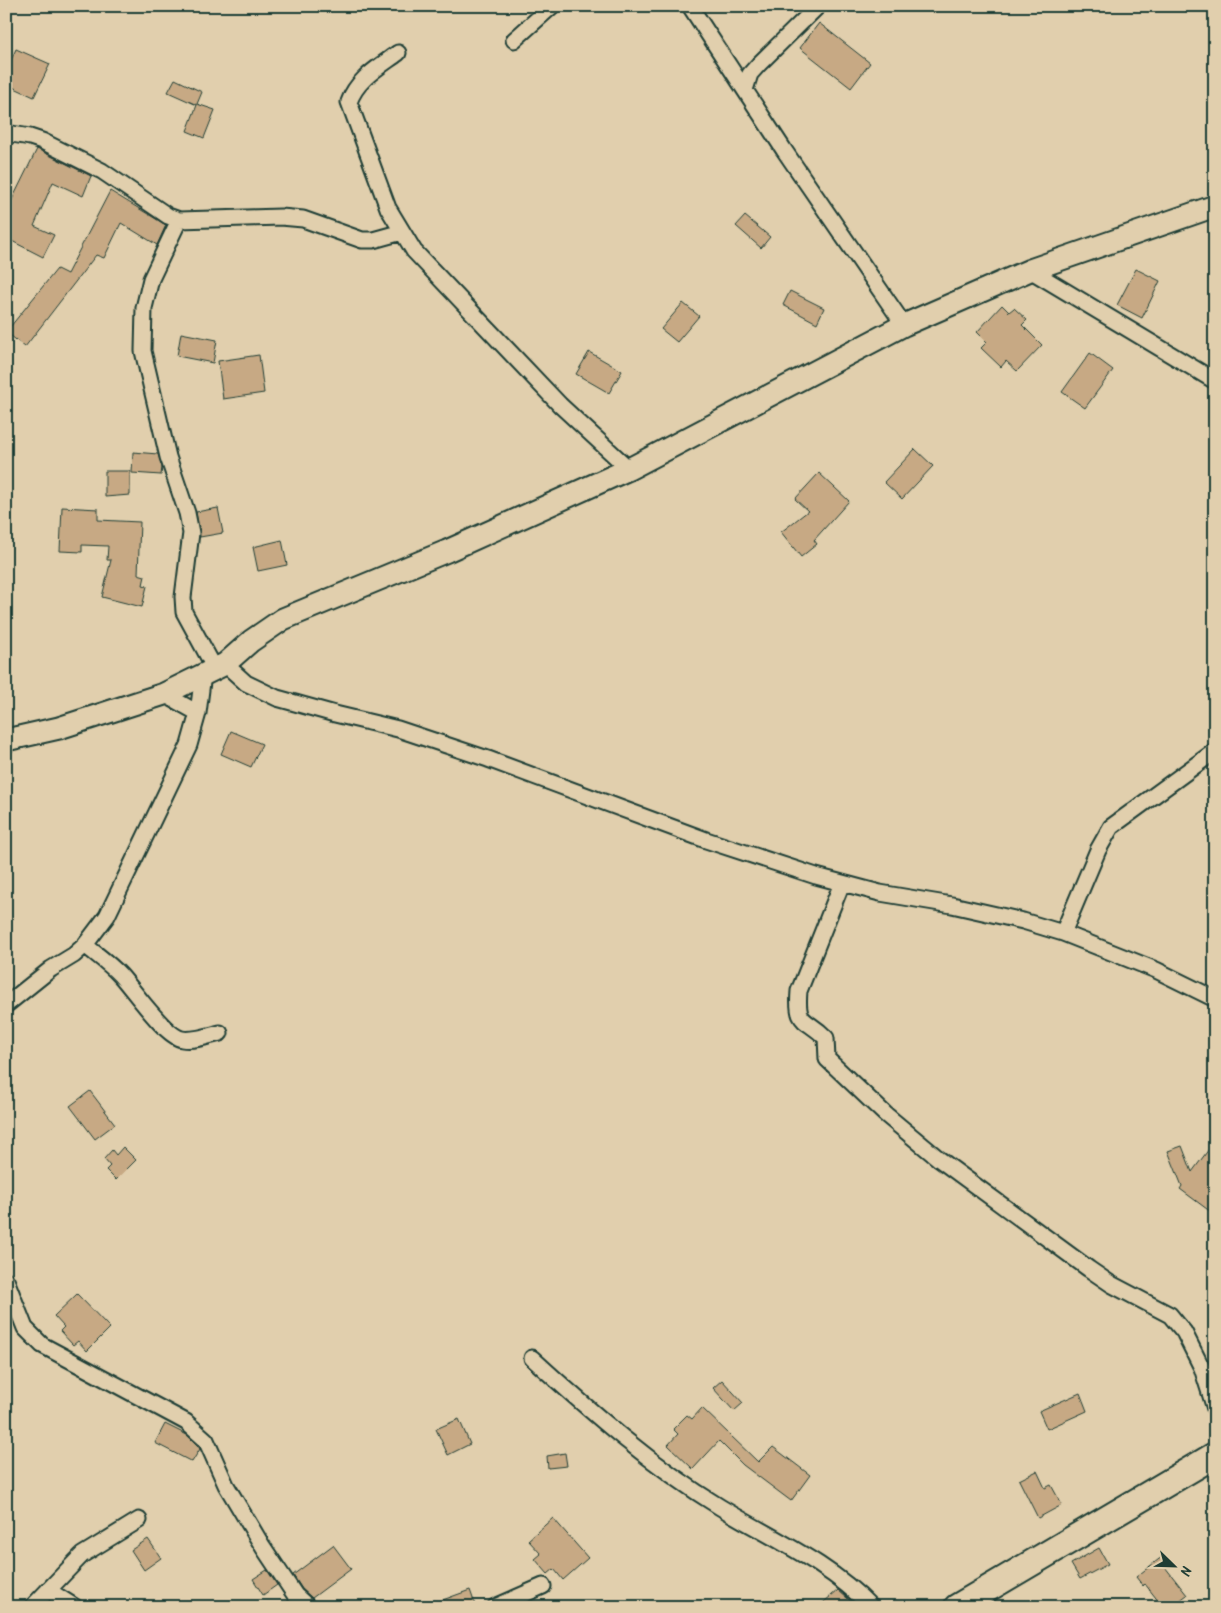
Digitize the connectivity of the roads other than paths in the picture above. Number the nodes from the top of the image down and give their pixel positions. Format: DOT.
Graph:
graph roads {
  1 [pos="552,6"];
  2 [pos="690,6"];
  3 [pos="818,6"];
  4 [pos="514,40"];
  5 [pos="398,53"];
  6 [pos="745,90"];
  7 [pos="6,133"];
  8 [pos="1215,206"];
  9 [pos="179,220"];
  10 [pos="402,232"];
  11 [pos="1030,270"];
  12 [pos="904,325"];
  13 [pos="1215,381"];
  14 [pos="629,468"];
  15 [pos="214,669"];
  16 [pos="164,694"];
  17 [pos="198,713"];
  18 [pos="6,740"];
  19 [pos="1215,751"];
  20 [pos="842,883"];
  21 [pos="1063,933"];
  22 [pos="85,945"];
  23 [pos="1215,999"];
  24 [pos="6,1005"];
  25 [pos="220,1033"];
  26 [pos="6,1280"];
  27 [pos="532,1358"];
  28 [pos="1215,1409"];
  29 [pos="1215,1455"];
  30 [pos="139,1520"];
  31 [pos="543,1586"];
  32 [pos="48,1590"];
  33 [pos="967,1604"];
  34 [pos="32,1607"];
  35 [pos="75,1607"];
  36 [pos="308,1607"];
  37 [pos="495,1607"];
  38 [pos="871,1607"];
  1 -- 4 [label="street"];
  2 -- 6 [label="street"];
  3 -- 6 [label="street"];
  5 -- 10 [label="street"];
  6 -- 12 [label="street"];
  7 -- 9 [label="street"];
  8 -- 11 [label="street"];
  9 -- 10 [label="street"];
  9 -- 15 [label="street"];
  10 -- 14 [label="street"];
  11 -- 12 [label="street"];
  11 -- 13 [label="street"];
  12 -- 14 [label="street"];
  14 -- 15 [label="street"];
  15 -- 16 [label="street"];
  15 -- 17 [label="street"];
  15 -- 20 [label="street"];
  16 -- 17 [label="street"];
  16 -- 18 [label="street"];
  17 -- 22 [label="street"];
  19 -- 21 [label="street"];
  20 -- 21 [label="street"];
  20 -- 28 [label="street"];
  21 -- 23 [label="street"];
  22 -- 24 [label="street"];
  22 -- 25 [label="street"];
  26 -- 36 [label="street"];
  27 -- 38 [label="street"];
  29 -- 33 [label="main road"];
  30 -- 32 [label="street"];
  31 -- 37 [label="street"];
  32 -- 34 [label="street"];
  32 -- 35 [label="street"];
}
